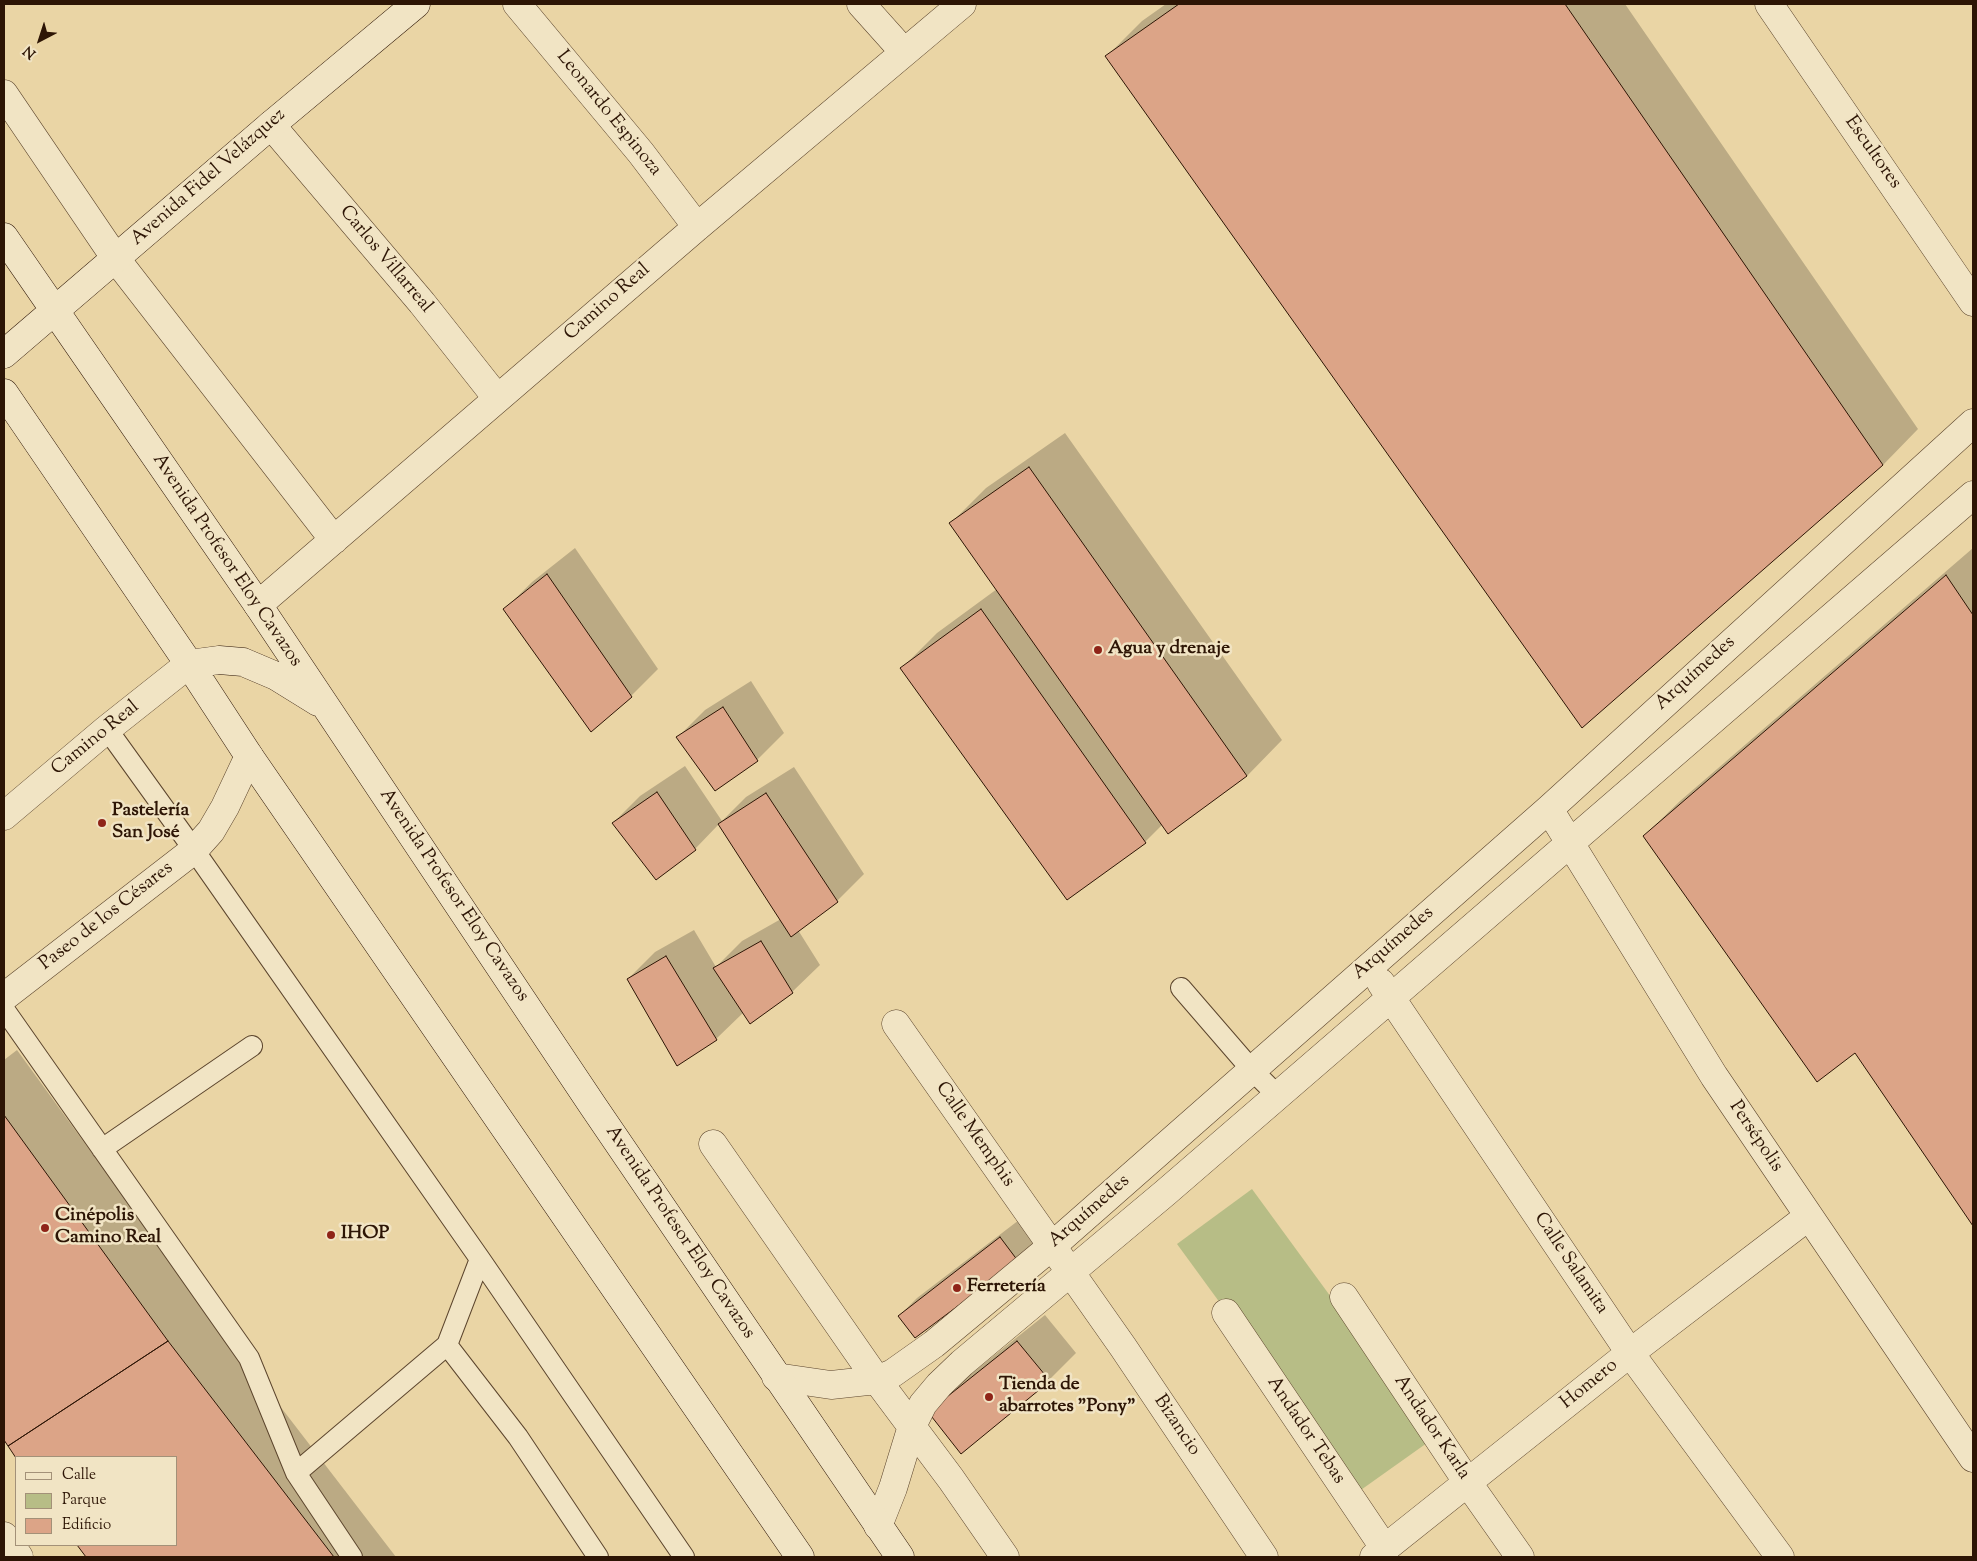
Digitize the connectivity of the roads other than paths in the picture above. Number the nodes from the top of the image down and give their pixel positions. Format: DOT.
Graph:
graph roads {
  1 [pos="416,4"];
  2 [pos="517,4"];
  3 [pos="861,4"];
  4 [pos="962,4"];
  5 [pos="1769,4"];
  6 [pos="904,52"];
  7 [pos="4,94"];
  8 [pos="271,125"];
  9 [pos="697,227"];
  10 [pos="4,237"];
  11 [pos="116,259"];
  12 [pos="1973,302"];
  13 [pos="54,311"];
  14 [pos="4,354"];
  15 [pos="4,393"];
  16 [pos="497,398"];
  17 [pos="1973,423"];
  18 [pos="1973,495"];
  19 [pos="334,540"];
  20 [pos="258,605"];
  21 [pos="189,664"];
  22 [pos="326,706"];
  23 [pos="107,729"];
  24 [pos="249,756"];
  25 [pos="1548,809"];
  26 [pos="4,816"];
  27 [pos="1570,844"];
  28 [pos="194,850"];
  29 [pos="1368,966"];
  30 [pos="1181,988"];
  31 [pos="4,997"];
  32 [pos="1391,997"];
  33 [pos="4,1009"];
  34 [pos="896,1024"];
  35 [pos="252,1046"];
  36 [pos="1251,1069"];
  37 [pos="1277,1095"];
  38 [pos="713,1144"];
  39 [pos="102,1149"];
  40 [pos="1809,1216"];
  41 [pos="1052,1246"];
  42 [pos="480,1259"];
  43 [pos="1070,1272"];
  44 [pos="1344,1297"];
  45 [pos="1226,1313"];
  46 [pos="447,1345"];
  47 [pos="1630,1353"];
  48 [pos="776,1377"];
  49 [pos="877,1380"];
  50 [pos="912,1426"];
  51 [pos="1973,1458"];
  52 [pos="296,1473"];
  53 [pos="1468,1483"];
  54 [pos="878,1526"];
  55 [pos="4,1536"];
  56 [pos="1379,1553"];
  57 [pos="19,1557"];
  58 [pos="352,1557"];
  59 [pos="598,1557"];
  60 [pos="684,1557"];
  61 [pos="800,1557"];
  62 [pos="900,1557"];
  63 [pos="1005,1557"];
  64 [pos="1264,1557"];
  65 [pos="1520,1557"];
  66 [pos="1780,1557"];
  1 -- 8 [label="street, Avenida Fidel Velázquez"];
  2 -- 9 [label="street, Leonardo Espinoza"];
  3 -- 6 [label="street"];
  4 -- 6 [label="street, Camino Real"];
  5 -- 12 [label="street, Escultores"];
  6 -- 9 [label="street, Camino Real"];
  7 -- 11 [label="street"];
  8 -- 11 [label="street, Avenida Fidel Velázquez"];
  8 -- 16 [label="street, Carlos Villarreal"];
  9 -- 16 [label="street, Camino Real"];
  10 -- 13 [label="street, Avenida Profesor Eloy Cavazos"];
  11 -- 13 [label="street, Avenida Fidel Velázquez"];
  11 -- 19 [label="street"];
  13 -- 14 [label="street, Avenida Fidel Velázquez"];
  13 -- 20 [label="street, Avenida Profesor Eloy Cavazos"];
  15 -- 21 [label="street"];
  16 -- 19 [label="street, Camino Real"];
  17 -- 25 [label="street, Arquímedes"];
  18 -- 27 [label="street, Arquímedes"];
  19 -- 20 [label="street, Camino Real"];
  20 -- 22 [label="street, Avenida Profesor Eloy Cavazos"];
  21 -- 22 [label="street"];
  21 -- 23 [label="street, Camino Real"];
  21 -- 24 [label="street"];
  22 -- 48 [label="street, Avenida Profesor Eloy Cavazos"];
  23 -- 26 [label="street, Camino Real"];
  23 -- 28 [label="lane"];
  24 -- 28 [label="street, Paseo de los Césares"];
  24 -- 61 [label="street"];
  25 -- 27 [label="street, Persépolis"];
  25 -- 29 [label="street, Arquímedes"];
  27 -- 32 [label="street, Arquímedes"];
  27 -- 40 [label="street, Persépolis"];
  28 -- 31 [label="street, Paseo de los Césares"];
  28 -- 42 [label="lane"];
  29 -- 32 [label="street, Calle Salamita"];
  29 -- 36 [label="street, Arquímedes"];
  30 -- 36 [label="lane"];
  32 -- 37 [label="street, Arquímedes"];
  32 -- 47 [label="street, Calle Salamita"];
  33 -- 39 [label="lane"];
  34 -- 41 [label="street, Calle Memphis"];
  35 -- 39 [label="lane"];
  36 -- 37 [label="lane"];
  36 -- 41 [label="street, Arquímedes"];
  37 -- 43 [label="street, Arquímedes"];
  38 -- 49 [label="street"];
  39 -- 52 [label="lane"];
  40 -- 47 [label="street, Homero"];
  40 -- 51 [label="street, Persépolis"];
  41 -- 43 [label="street, Calle Memphis"];
  41 -- 49 [label="street, Arquímedes"];
  42 -- 46 [label="lane"];
  42 -- 60 [label="lane"];
  43 -- 50 [label="street, Arquímedes"];
  43 -- 64 [label="street, Bizancio"];
  44 -- 53 [label="street, Andador Karla"];
  45 -- 56 [label="street, Andador Tebas"];
  46 -- 52 [label="lane"];
  46 -- 59 [label="lane"];
  47 -- 53 [label="street, Homero"];
  47 -- 66 [label="street, Calle Salamita"];
  48 -- 49 [label="street, Arquímedes"];
  48 -- 54 [label="street, Avenida Profesor Eloy Cavazos"];
  49 -- 50 [label="street"];
  50 -- 54 [label="street, Arquímedes"];
  50 -- 63 [label="street"];
  52 -- 58 [label="lane"];
  53 -- 56 [label="street, Homero"];
  53 -- 65 [label="street, Andador Karla"];
  54 -- 62 [label="street, Avenida Profesor Eloy Cavazos"];
  55 -- 57 [label="street"];
}
